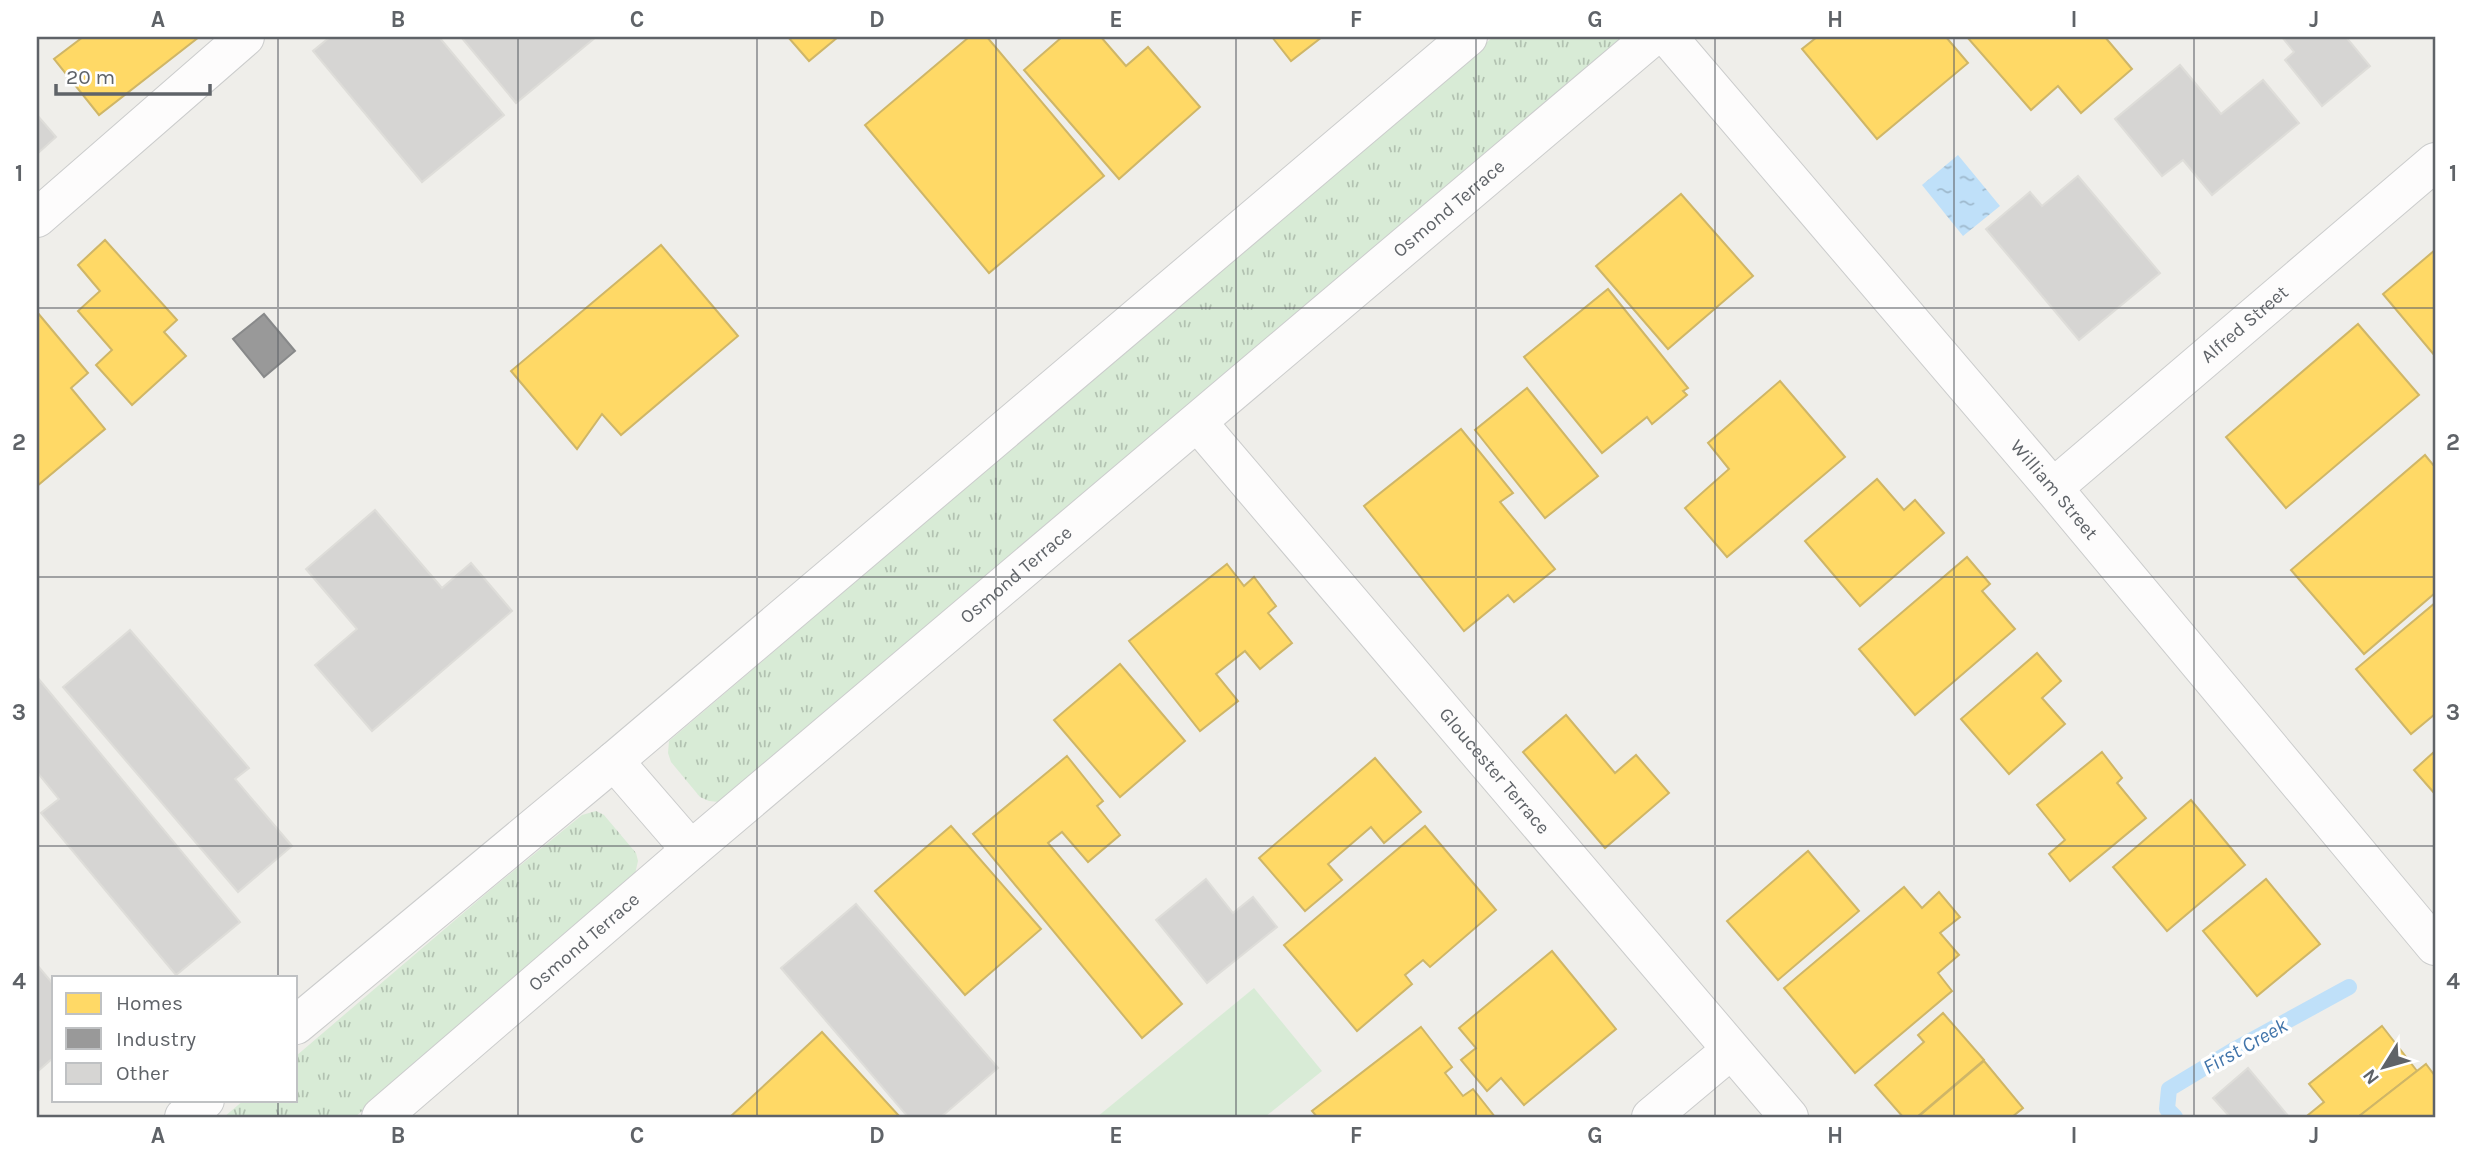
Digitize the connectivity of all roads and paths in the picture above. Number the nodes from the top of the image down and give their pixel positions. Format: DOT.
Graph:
graph roads {
  1 [pos="245,37"];
  2 [pos="1468,37"];
  3 [pos="1652,37"];
  4 [pos="1668,37"];
  5 [pos="2435,162"];
  6 [pos="37,218"];
  7 [pos="1198,423"];
  8 [pos="2053,488"];
  9 [pos="614,761"];
  10 [pos="691,850"];
  11 [pos="2435,946"];
  12 [pos="298,1023"];
  13 [pos="1731,1051"];
  14 [pos="203,1102"];
  15 [pos="184,1117"];
  16 [pos="381,1117"];
  17 [pos="1651,1117"];
  18 [pos="1789,1117"];
  1 -- 6 [label="street"];
  2 -- 9 [label="street"];
  3 -- 7 [label="street, Osmond Terrace"];
  4 -- 8 [label="street, William Street"];
  5 -- 8 [label="street, Alfred Street"];
  7 -- 10 [label="street, Osmond Terrace"];
  7 -- 13 [label="street, Gloucester Terrace"];
  8 -- 11 [label="street, William Street"];
  9 -- 10 [label="street"];
  9 -- 12 [label="street"];
  10 -- 16 [label="street, Osmond Terrace"];
  13 -- 17 [label="street"];
  13 -- 18 [label="street, Gloucester Terrace"];
  14 -- 15 [label="street"];
}
